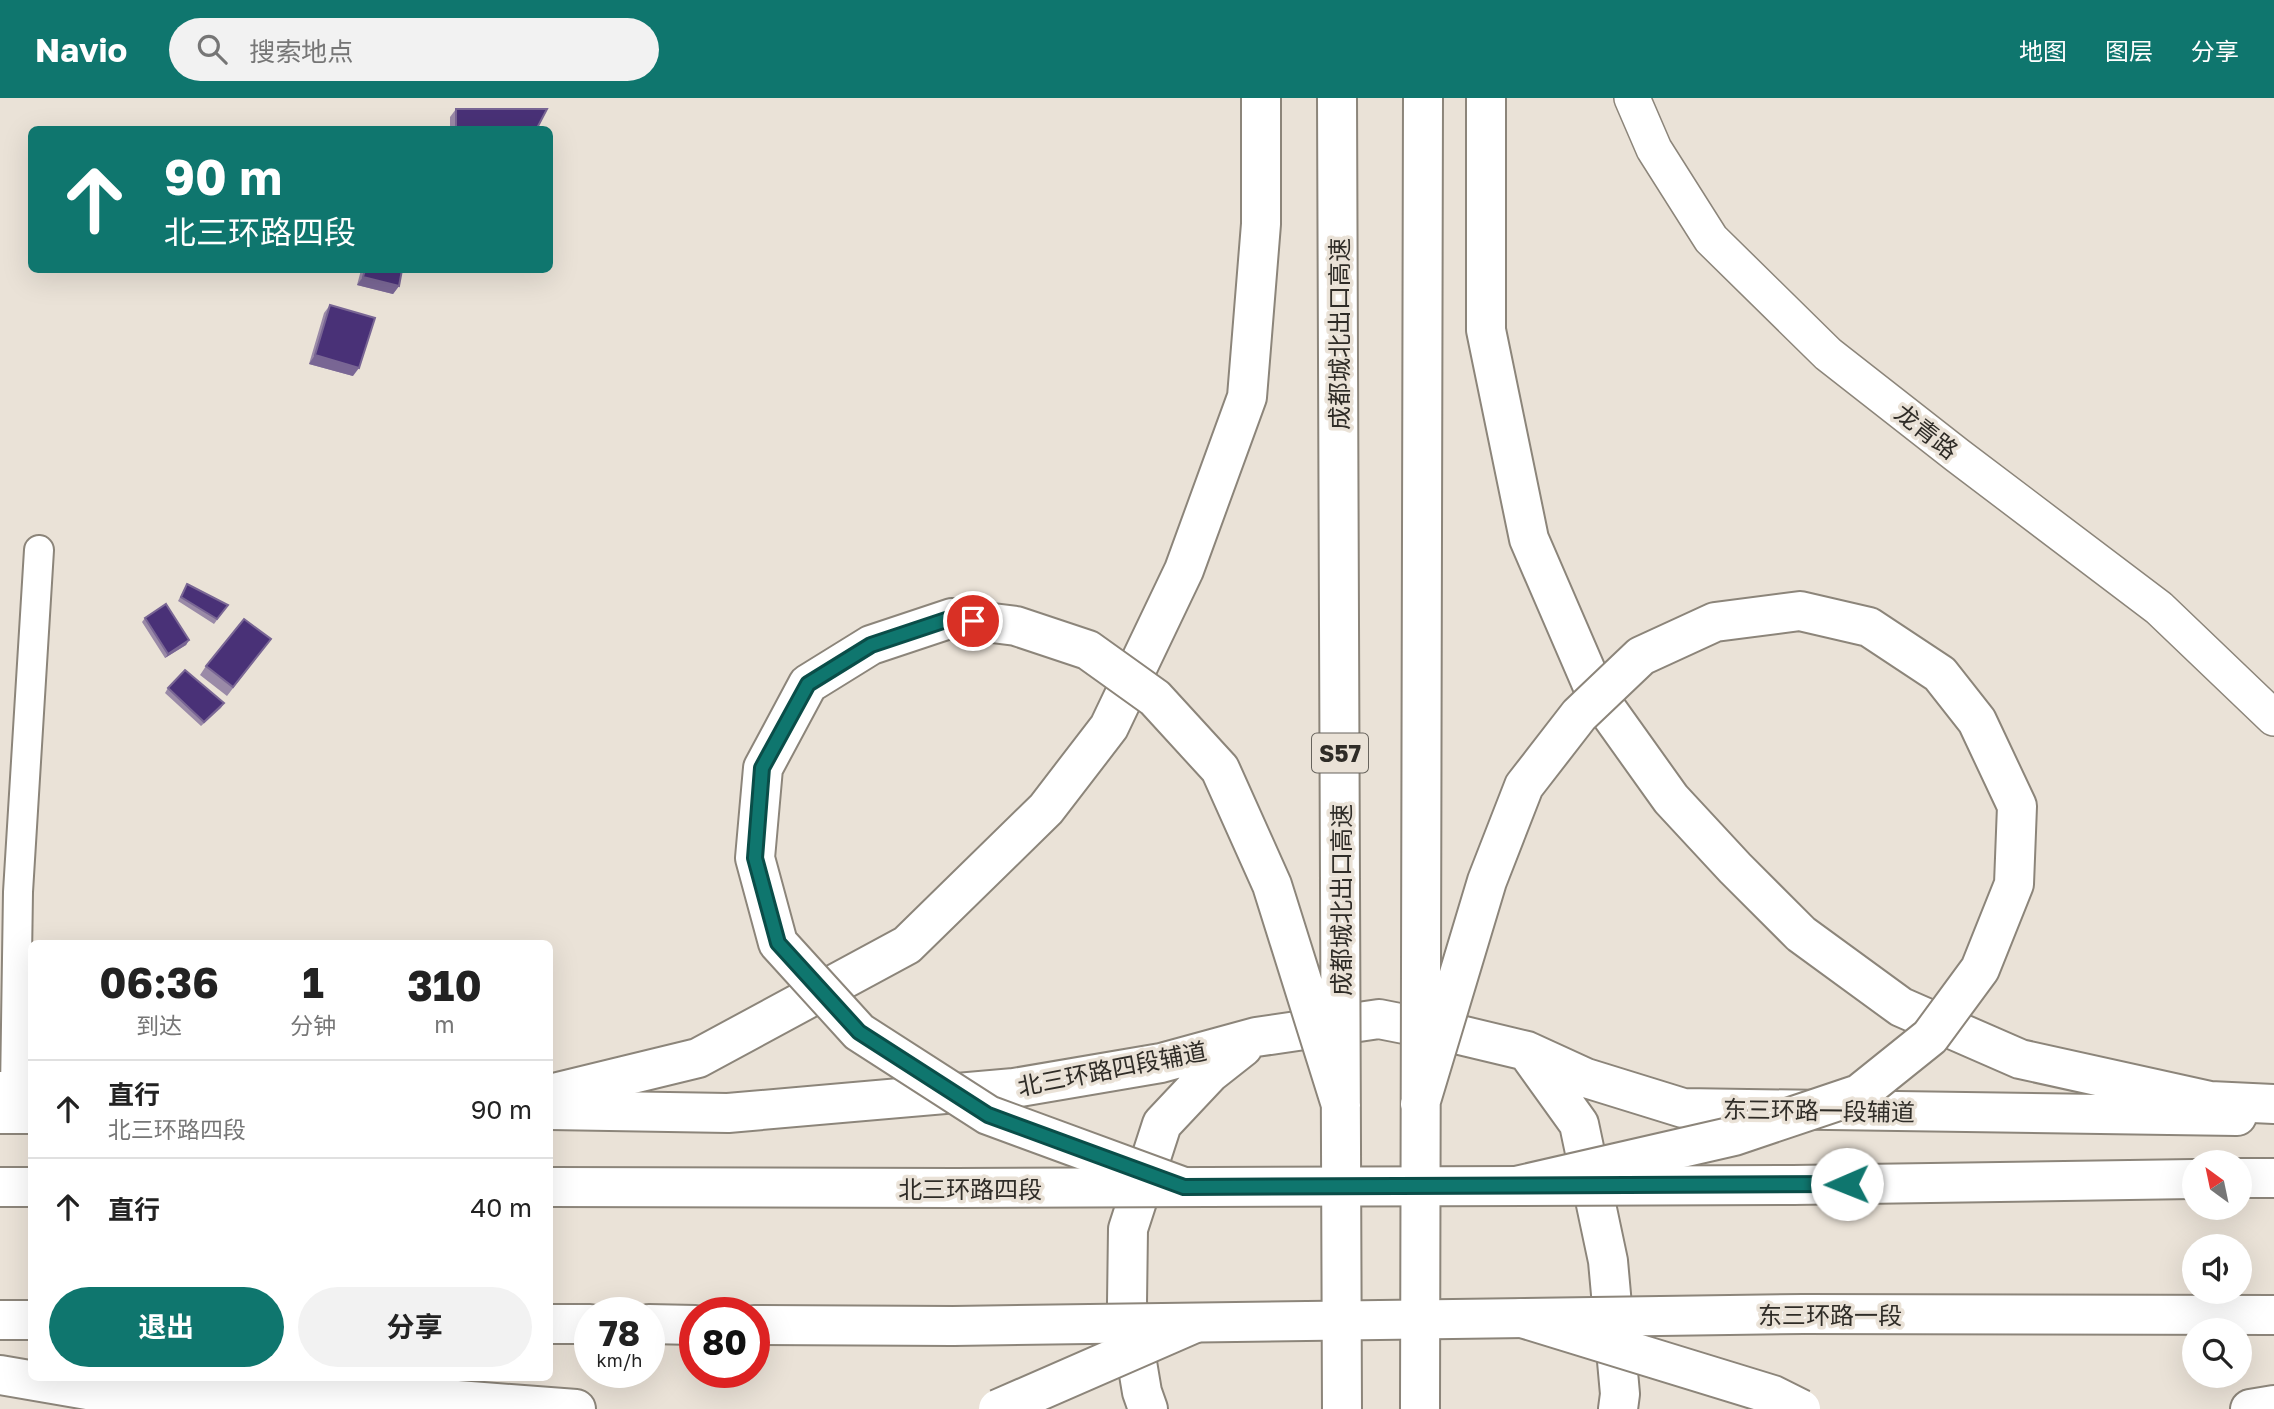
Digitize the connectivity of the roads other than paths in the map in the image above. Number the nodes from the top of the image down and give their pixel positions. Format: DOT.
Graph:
graph roads {
  1 [pos="1261,98"];
  2 [pos="1337,98"];
  3 [pos="1423,98"];
  4 [pos="1486,98"];
  5 [pos="1632,98"];
  6 [pos="39,550"];
  7 [pos="2274,718"];
  8 [pos="1378,1019"];
  9 [pos="1256,1037"];
  10 [pos="1527,1051"];
  11 [pos="553,1093"];
  12 [pos="16,1100"];
  13 [pos="1420,1104"];
  14 [pos="2274,1104"];
  15 [pos="1341,1105"];
  16 [pos="553,1110"];
  17 [pos="2274,1116"];
  18 [pos="2252,1178"];
  19 [pos="2274,1178"];
  20 [pos="2182,1179"];
  21 [pos="553,1186"];
  22 [pos="1516,1186"];
  23 [pos="0,1187"];
  24 [pos="28,1187"];
  25 [pos="1184,1187"];
  26 [pos="2274,1315"];
  27 [pos="1522,1318"];
  28 [pos="0,1320"];
  29 [pos="28,1320"];
  30 [pos="1195,1323"];
  31 [pos="553,1324"];
  32 [pos="574,1324"];
  33 [pos="770,1325"];
  34 [pos="0,1375"];
  35 [pos="28,1380"];
  36 [pos="35,1381"];
  37 [pos="2274,1405"];
  38 [pos="576,1409"];
  39 [pos="998,1409"];
  40 [pos="1149,1409"];
  41 [pos="1342,1409"];
  42 [pos="1420,1409"];
  43 [pos="1618,1409"];
  44 [pos="1801,1409"];
  45 [pos="2250,1409"];
  1 -- 11 [label="main road"];
  2 -- 15 [label="main road, 成都城北出口高速 / S57, bridge"];
  3 -- 13 [label="main road, bridge"];
  4 -- 14 [label="main road"];
  5 -- 7 [label="street, 龙青路"];
  6 -- 12 [label="street"];
  8 -- 9 [label="main road, 北三环路四段辅道"];
  8 -- 10 [label="main road, 东三环路一段辅道"];
  9 -- 16 [label="main road, 北三环路四段辅道"];
  9 -- 40 [label="main road"];
  10 -- 17 [label="main road, 东三环路一段辅道"];
  10 -- 43 [label="main road"];
  13 -- 22 [label="main road, bridge"];
  13 -- 42 [label="main road, bridge"];
  15 -- 25 [label="main road, bridge"];
  15 -- 41 [label="main road, 成都城北出口高速 / S57, bridge"];
  18 -- 19 [label="main road"];
  20 -- 22 [label="main road, bridge"];
  21 -- 25 [label="main road, 北三环路四段, bridge"];
  22 -- 25 [label="main road, 北三环路四段, bridge"];
  23 -- 24 [label="main road"];
  26 -- 27 [label="main road, 东三环路一段, bridge"];
  27 -- 30 [label="main road, 东三环路一段, bridge"];
  27 -- 44 [label="main road, bridge"];
  28 -- 29 [label="main road"];
  30 -- 33 [label="main road, bridge"];
  30 -- 39 [label="main road, bridge"];
  31 -- 32 [label="main road"];
  34 -- 35 [label="main road"];
  36 -- 38 [label="main road"];
  37 -- 45 [label="main road"];
}
